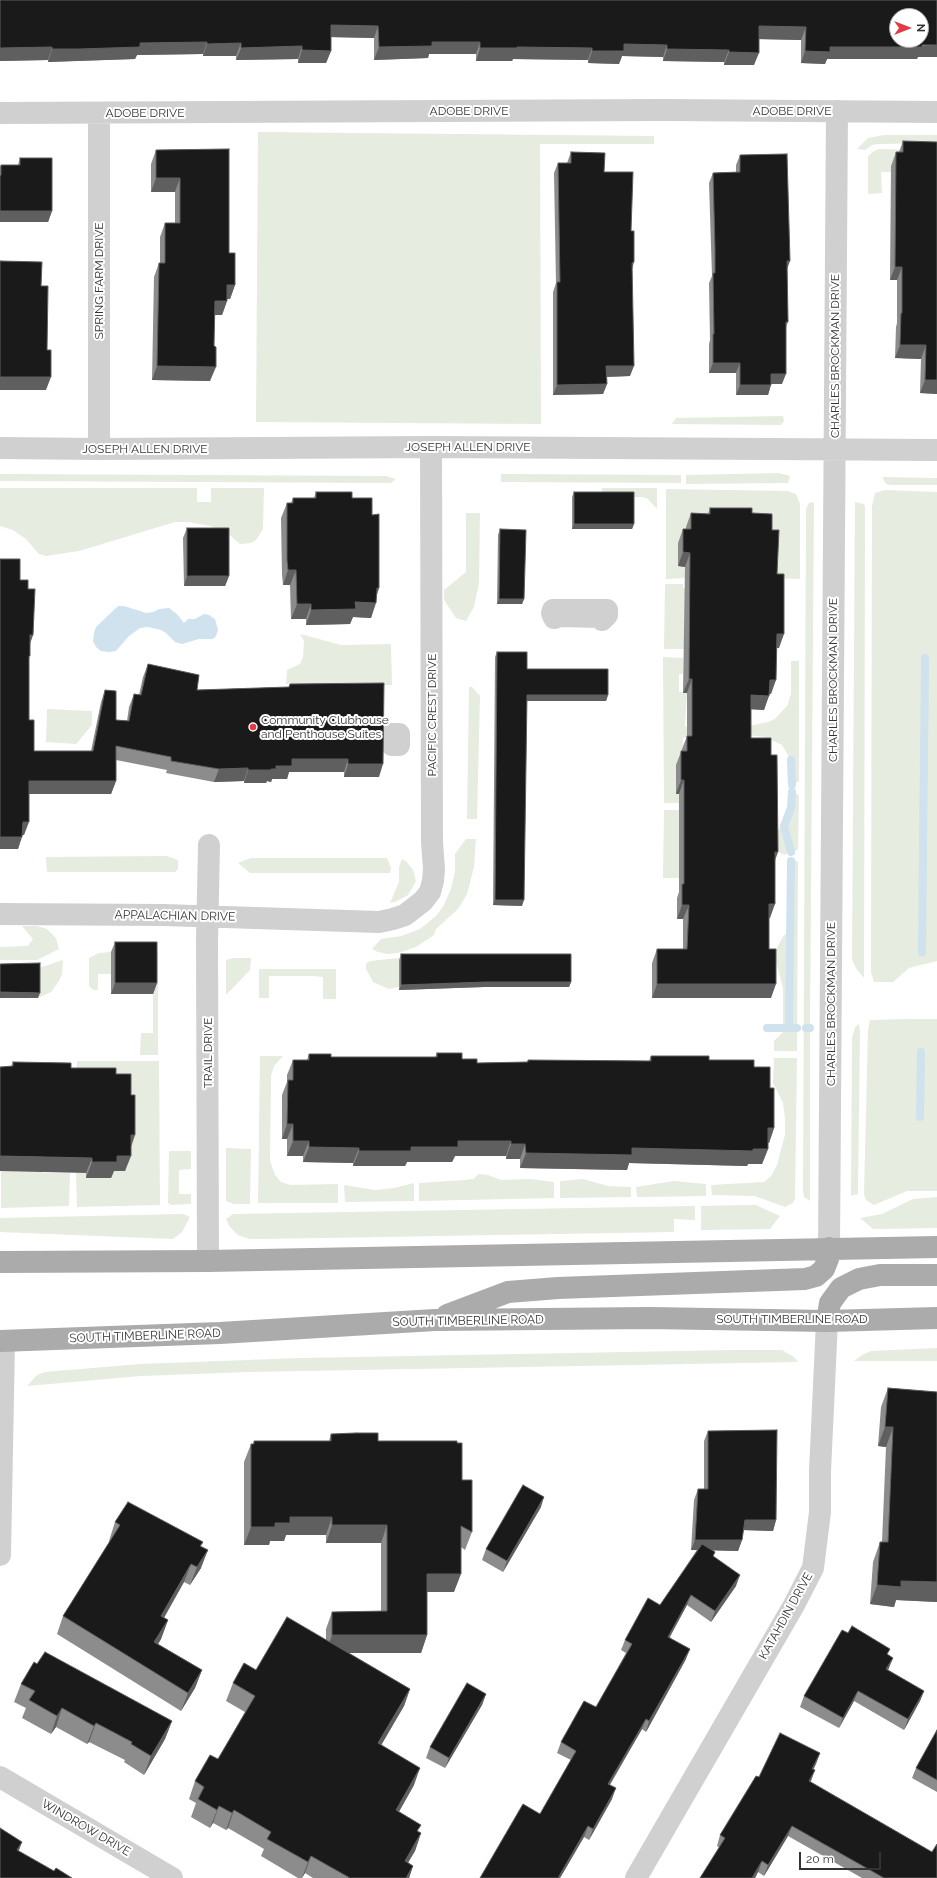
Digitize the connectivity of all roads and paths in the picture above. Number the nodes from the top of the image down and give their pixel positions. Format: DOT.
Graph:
graph roads {
  1 [pos="837,111"];
  2 [pos="937,112"];
  3 [pos="0,113"];
  4 [pos="99,113"];
  5 [pos="432,447"];
  6 [pos="0,448"];
  7 [pos="100,449"];
  8 [pos="834,450"];
  9 [pos="937,450"];
  10 [pos="209,845"];
  11 [pos="0,914"];
  12 [pos="207,916"];
  13 [pos="350,920"];
  14 [pos="937,1247"];
  15 [pos="829,1248"];
  16 [pos="208,1261"];
  17 [pos="0,1262"];
  18 [pos="937,1275"];
  19 [pos="937,1318"];
  20 [pos="435,1320"];
  21 [pos="827,1321"];
  22 [pos="2,1341"];
  23 [pos="0,1555"];
  24 [pos="0,1777"];
  25 [pos="172,1878"];
  26 [pos="636,1878"];
  1 -- 2 [label="street, ADOBE DRIVE"];
  1 -- 4 [label="street, ADOBE DRIVE"];
  1 -- 8 [label="street, CHARLES BROCKMAN DRIVE"];
  3 -- 4 [label="street, ADOBE DRIVE"];
  4 -- 7 [label="street, SPRING FARM DRIVE"];
  5 -- 7 [label="street, JOSEPH ALLEN DRIVE"];
  5 -- 8 [label="street, JOSEPH ALLEN DRIVE"];
  5 -- 13 [label="street, PACIFIC CREST DRIVE"];
  6 -- 7 [label="street, JOSEPH ALLEN DRIVE"];
  8 -- 9 [label="street, JOSEPH ALLEN DRIVE"];
  8 -- 15 [label="street, CHARLES BROCKMAN DRIVE"];
  10 -- 12 [label="street, TRAIL DRIVE"];
  11 -- 12 [label="street, APPALACHIAN DRIVE"];
  12 -- 13 [label="street, APPALACHIAN DRIVE"];
  12 -- 16 [label="street, TRAIL DRIVE"];
  14 -- 15 [label="main road"];
  15 -- 16 [label="main road"];
  15 -- 20 [label="main road"];
  16 -- 17 [label="main road"];
  18 -- 21 [label="main road"];
  19 -- 21 [label="main road, SOUTH TIMBERLINE ROAD"];
  20 -- 21 [label="main road, SOUTH TIMBERLINE ROAD"];
  20 -- 22 [label="main road, SOUTH TIMBERLINE ROAD"];
  21 -- 26 [label="street, KATAHDIN DRIVE"];
  22 -- 23 [label="street"];
  24 -- 25 [label="street, WINDROW DRIVE"];
}
